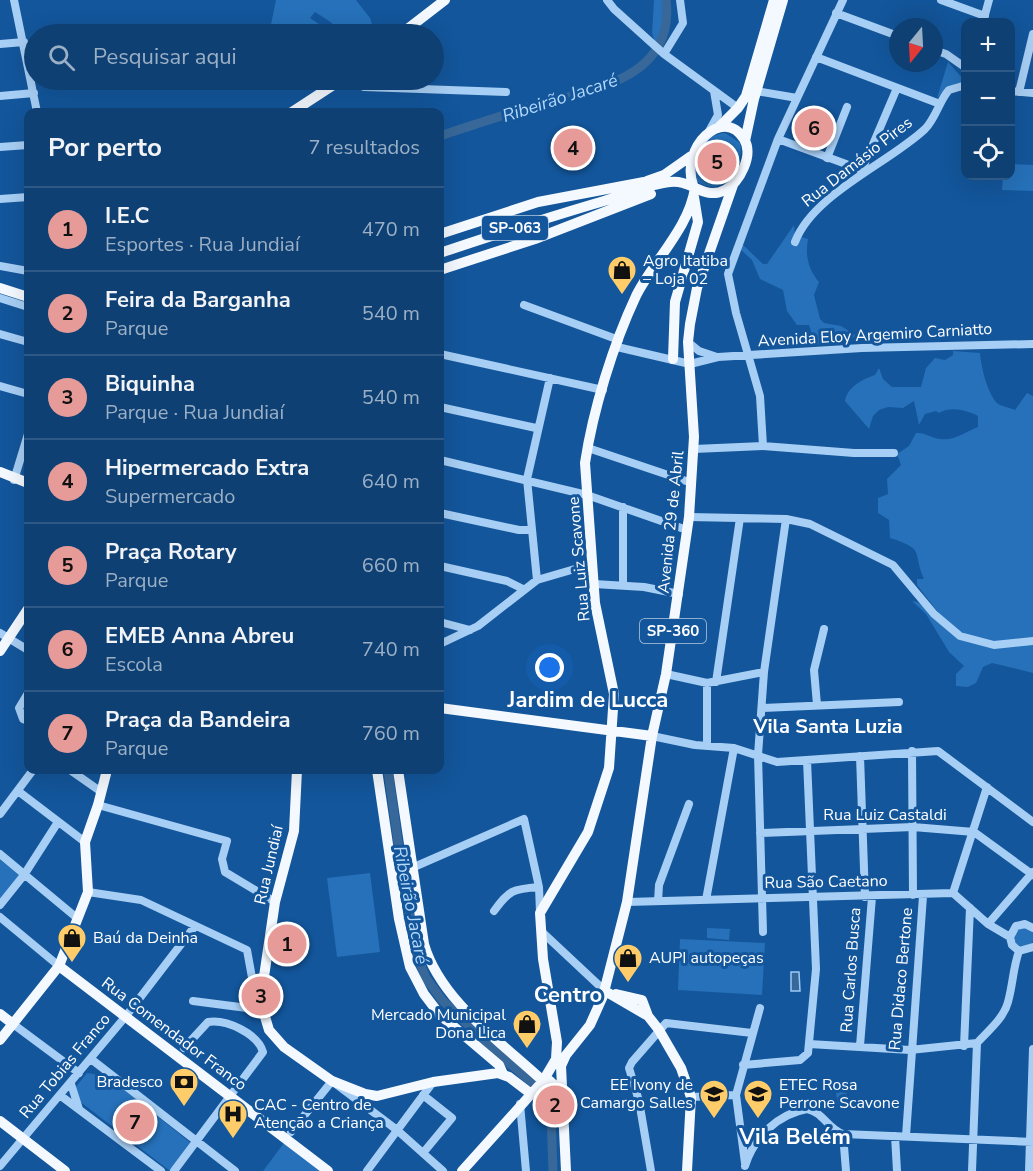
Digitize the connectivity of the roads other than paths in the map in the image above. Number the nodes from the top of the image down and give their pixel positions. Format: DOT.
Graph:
graph roads {
  1 [pos="14,0"];
  2 [pos="446,0"];
  3 [pos="607,0"];
  4 [pos="680,0"];
  5 [pos="774,0"];
  6 [pos="783,0"];
  7 [pos="843,0"];
  8 [pos="941,0"];
  9 [pos="990,0"];
  10 [pos="836,13"];
  11 [pos="982,18"];
  12 [pos="984,18"];
  13 [pos="414,24"];
  14 [pos="889,33"];
  15 [pos="1033,34"];
  16 [pos="24,42"];
  17 [pos="0,44"];
  18 [pos="659,49"];
  19 [pos="943,53"];
  20 [pos="816,57"];
  21 [pos="961,64"];
  22 [pos="961,86"];
  23 [pos="897,88"];
  24 [pos="33,90"];
  25 [pos="327,90"];
  26 [pos="444,90"];
  27 [pos="714,91"];
  28 [pos="1015,91"];
  29 [pos="506,92"];
  30 [pos="756,92"];
  31 [pos="34,93"];
  32 [pos="1033,93"];
  33 [pos="0,96"];
  34 [pos="797,98"];
  35 [pos="940,104"];
  36 [pos="847,107"];
  37 [pos="36,108"];
  38 [pos="298,108"];
  39 [pos="738,108"];
  40 [pos="713,131"];
  41 [pos="778,139"];
  42 [pos="745,141"];
  43 [pos="24,145"];
  44 [pos="0,147"];
  45 [pos="691,156"];
  46 [pos="827,158"];
  47 [pos="864,171"];
  48 [pos="644,182"];
  49 [pos="680,182"];
  50 [pos="733,184"];
  51 [pos="694,190"];
  52 [pos="24,197"];
  53 [pos="0,199"];
  54 [pos="591,204"];
  55 [pos="444,233"];
  56 [pos="795,242"];
  57 [pos="444,252"];
  58 [pos="0,266"];
  59 [pos="444,269"];
  60 [pos="24,270"];
  61 [pos="0,288"];
  62 [pos="24,296"];
  63 [pos="0,298"];
  64 [pos="524,305"];
  65 [pos="24,306"];
  66 [pos="674,318"];
  67 [pos="690,324"];
  68 [pos="0,334"];
  69 [pos="24,341"];
  70 [pos="688,342"];
  71 [pos="618,344"];
  72 [pos="1033,344"];
  73 [pos="444,355"];
  74 [pos="748,356"];
  75 [pos="718,357"];
  76 [pos="673,359"];
  77 [pos="690,364"];
  78 [pos="550,378"];
  79 [pos="0,386"];
  80 [pos="603,390"];
  81 [pos="24,393"];
  82 [pos="444,408"];
  83 [pos="536,428"];
  84 [pos="762,446"];
  85 [pos="24,447"];
  86 [pos="588,448"];
  87 [pos="694,448"];
  88 [pos="894,453"];
  89 [pos="444,461"];
  90 [pos="0,472"];
  91 [pos="527,479"];
  92 [pos="14,480"];
  93 [pos="24,482"];
  94 [pos="689,482"];
  95 [pos="587,495"];
  96 [pos="622,507"];
  97 [pos="444,514"];
  98 [pos="689,517"];
  99 [pos="740,518"];
  100 [pos="786,519"];
  101 [pos="532,530"];
  102 [pos="687,530"];
  103 [pos="592,564"];
  104 [pos="444,567"];
  105 [pos="537,580"];
  106 [pos="594,584"];
  107 [pos="623,585"];
  108 [pos="523,589"];
  109 [pos="679,594"];
  110 [pos="24,614"];
  111 [pos="444,623"];
  112 [pos="824,629"];
  113 [pos="470,630"];
  114 [pos="5,635"];
  115 [pos="1033,641"];
  116 [pos="444,642"];
  117 [pos="24,647"];
  118 [pos="0,651"];
  119 [pos="764,672"];
  120 [pos="666,674"];
  121 [pos="711,683"];
  122 [pos="24,700"];
  123 [pos="899,702"];
  124 [pos="817,705"];
  125 [pos="444,708"];
  126 [pos="763,708"];
  127 [pos="24,719"];
  128 [pos="612,729"];
  129 [pos="652,736"];
  130 [pos="707,746"];
  131 [pos="734,748"];
  132 [pos="912,751"];
  133 [pos="758,755"];
  134 [pos="860,756"];
  135 [pos="807,760"];
  136 [pos="30,774"];
  137 [pos="76,774"];
  138 [pos="105,774"];
  139 [pos="297,774"];
  140 [pos="378,774"];
  141 [pos="399,774"];
  142 [pos="987,787"];
  143 [pos="18,791"];
  144 [pos="100,791"];
  145 [pos="689,804"];
  146 [pos="98,805"];
  147 [pos="0,814"];
  148 [pos="58,822"];
  149 [pos="1033,822"];
  150 [pos="913,827"];
  151 [pos="864,829"];
  152 [pos="809,831"];
  153 [pos="974,832"];
  154 [pos="760,833"];
  155 [pos="85,842"];
  156 [pos="0,854"];
  157 [pos="414,867"];
  158 [pos="1032,874"];
  159 [pos="24,875"];
  160 [pos="539,887"];
  161 [pos="88,892"];
  162 [pos="953,893"];
  163 [pos="913,895"];
  164 [pos="923,896"];
  165 [pos="814,897"];
  166 [pos="868,897"];
  167 [pos="762,898"];
  168 [pos="705,900"];
  169 [pos="658,901"];
  170 [pos="276,902"];
  171 [pos="627,902"];
  172 [pos="0,904"];
  173 [pos="970,908"];
  174 [pos="494,911"];
  175 [pos="540,913"];
  176 [pos="78,918"];
  177 [pos="1,920"];
  178 [pos="988,924"];
  179 [pos="195,926"];
  180 [pos="1033,928"];
  181 [pos="542,932"];
  182 [pos="763,932"];
  183 [pos="1010,937"];
  184 [pos="1033,948"];
  185 [pos="1019,951"];
  186 [pos="59,966"];
  187 [pos="605,991"];
  188 [pos="193,1001"];
  189 [pos="263,1005"];
  190 [pos="760,1008"];
  191 [pos="0,1014"];
  192 [pos="126,1016"];
  193 [pos="13,1024"];
  194 [pos="659,1030"];
  195 [pos="752,1033"];
  196 [pos="0,1040"];
  197 [pos="557,1042"];
  198 [pos="977,1042"];
  199 [pos="809,1044"];
  200 [pos="860,1046"];
  201 [pos="964,1046"];
  202 [pos="184,1048"];
  203 [pos="1033,1049"];
  204 [pos="570,1050"];
  205 [pos="910,1050"];
  206 [pos="91,1059"];
  207 [pos="743,1065"];
  208 [pos="105,1069"];
  209 [pos="81,1071"];
  210 [pos="503,1074"];
  211 [pos="332,1081"];
  212 [pos="433,1082"];
  213 [pos="71,1084"];
  214 [pos="536,1087"];
  215 [pos="562,1093"];
  216 [pos="423,1095"];
  217 [pos="736,1095"];
  218 [pos="61,1096"];
  219 [pos="230,1096"];
  220 [pos="691,1097"];
  221 [pos="520,1104"];
  222 [pos="79,1110"];
  223 [pos="0,1121"];
  224 [pos="398,1130"];
  225 [pos="291,1132"];
  226 [pos="843,1134"];
  227 [pos="895,1136"];
  228 [pos="906,1136"];
  229 [pos="23,1139"];
  230 [pos="973,1139"];
  231 [pos="196,1141"];
  232 [pos="1031,1141"];
  233 [pos="423,1153"];
  234 [pos="0,1166"];
  235 [pos="745,1168"];
  236 [pos="65,1171"];
  237 [pos="161,1171"];
  238 [pos="174,1171"];
  239 [pos="235,1171"];
  240 [pos="328,1171"];
  241 [pos="367,1171"];
  242 [pos="443,1171"];
  243 [pos="462,1171"];
  244 [pos="526,1171"];
  245 [pos="566,1171"];
  246 [pos="651,1171"];
  247 [pos="687,1171"];
  248 [pos="846,1171"];
  249 [pos="897,1171"];
  250 [pos="972,1171"];
  251 [pos="1029,1171"];
  1 -- 16 [label="street"];
  2 -- 13 [label="main road"];
  3 -- 18 [label="street"];
  4 -- 18 [label="street"];
  5 -- 39 [label="main road, SP-063"];
  6 -- 30 [label="main road"];
  7 -- 10 [label="street"];
  8 -- 11 [label="street"];
  9 -- 12 [label="street"];
  10 -- 14 [label="street"];
  10 -- 20 [label="street"];
  15 -- 28 [label="street"];
  16 -- 17 [label="street"];
  18 -- 27 [label="street"];
  19 -- 21 [label="street"];
  20 -- 23 [label="street"];
  20 -- 34 [label="street"];
  22 -- 35 [label="street, Rua Damásio Pires"];
  23 -- 35 [label="street"];
  23 -- 47 [label="street"];
  24 -- 31 [label="street"];
  25 -- 38 [label="main road"];
  26 -- 29 [label="street"];
  27 -- 39 [label="street"];
  27 -- 40 [label="street"];
  28 -- 32 [label="street"];
  30 -- 34 [label="street"];
  30 -- 42 [label="main road"];
  31 -- 33 [label="street"];
  31 -- 37 [label="street"];
  34 -- 41 [label="street"];
  35 -- 47 [label="street, Rua Damásio Pires"];
  36 -- 46 [label="street"];
  39 -- 40 [label="main road, SP-063"];
  40 -- 42 [label="main road"];
  40 -- 45 [label="main road, SP-063"];
  41 -- 46 [label="street"];
  41 -- 74 [label="street"];
  42 -- 50 [label="main road"];
  43 -- 44 [label="street"];
  45 -- 48 [label="main road, SP-063"];
  45 -- 51 [label="main road"];
  46 -- 47 [label="street"];
  47 -- 56 [label="street, Rua Damásio Pires"];
  48 -- 54 [label="main road, SP-063"];
  48 -- 55 [label="main road"];
  49 -- 51 [label="main road, SP-063"];
  49 -- 54 [label="main road, SP-063"];
  49 -- 59 [label="main road"];
  50 -- 51 [label="main road, SP-063"];
  50 -- 67 [label="main road, Avenida 29 de Abril / SP-360"];
  51 -- 66 [label="main road"];
  51 -- 71 [label="main road, Rua Luiz Scavone"];
  52 -- 53 [label="street"];
  54 -- 57 [label="main road, SP-063"];
  58 -- 60 [label="street"];
  61 -- 62 [label="main road"];
  63 -- 65 [label="street"];
  64 -- 71 [label="street"];
  66 -- 67 [label="main road"];
  66 -- 76 [label="main road"];
  67 -- 70 [label="main road, Avenida 29 de Abril / SP-360"];
  68 -- 69 [label="street"];
  70 -- 75 [label="street"];
  70 -- 77 [label="main road, Avenida 29 de Abril / SP-360"];
  71 -- 76 [label="street"];
  71 -- 80 [label="main road, Rua Luiz Scavone"];
  72 -- 74 [label="street, Avenida Eloy Argemiro Carniatto"];
  73 -- 78 [label="street"];
  74 -- 75 [label="street, Avenida Eloy Argemiro Carniatto"];
  74 -- 84 [label="street"];
  75 -- 77 [label="street"];
  76 -- 77 [label="street"];
  77 -- 87 [label="main road, Avenida 29 de Abril / SP-360"];
  78 -- 80 [label="street"];
  78 -- 83 [label="street"];
  79 -- 81 [label="street"];
  80 -- 86 [label="main road, Rua Luiz Scavone"];
  82 -- 83 [label="street"];
  83 -- 91 [label="street"];
  84 -- 87 [label="street"];
  84 -- 88 [label="street"];
  85 -- 92 [label="street"];
  86 -- 94 [label="street"];
  86 -- 95 [label="main road, Rua Luiz Scavone"];
  87 -- 94 [label="main road, Avenida 29 de Abril / SP-360"];
  89 -- 91 [label="street"];
  90 -- 92 [label="main road"];
  91 -- 95 [label="street"];
  91 -- 101 [label="street"];
  92 -- 93 [label="main road"];
  94 -- 98 [label="main road, Avenida 29 de Abril / SP-360"];
  95 -- 96 [label="street"];
  95 -- 103 [label="main road, Rua Luiz Scavone"];
  96 -- 102 [label="street"];
  96 -- 107 [label="street"];
  97 -- 101 [label="street"];
  98 -- 99 [label="street"];
  98 -- 102 [label="main road, Avenida 29 de Abril / SP-360"];
  99 -- 100 [label="street"];
  99 -- 121 [label="street"];
  100 -- 115 [label="street"];
  100 -- 119 [label="street"];
  101 -- 105 [label="street"];
  102 -- 109 [label="main road, Avenida 29 de Abril / SP-360"];
  103 -- 105 [label="street"];
  103 -- 106 [label="main road, Rua Luiz Scavone"];
  104 -- 108 [label="street"];
  105 -- 108 [label="street"];
  106 -- 107 [label="street"];
  106 -- 128 [label="main road, Rua Luiz Scavone"];
  107 -- 109 [label="street"];
  108 -- 113 [label="street"];
  109 -- 120 [label="main road, Avenida 29 de Abril / SP-360"];
  110 -- 114 [label="main road"];
  111 -- 113 [label="street"];
  112 -- 124 [label="street"];
  113 -- 116 [label="street"];
  114 -- 117 [label="street"];
  114 -- 118 [label="main road"];
  119 -- 121 [label="street"];
  119 -- 126 [label="street"];
  120 -- 121 [label="street"];
  120 -- 129 [label="main road, Avenida 29 de Abril / SP-360"];
  121 -- 130 [label="street"];
  122 -- 127 [label="street"];
  123 -- 124 [label="street"];
  124 -- 126 [label="street"];
  125 -- 128 [label="main road"];
  126 -- 133 [label="street"];
  128 -- 129 [label="main road"];
  128 -- 175 [label="main road, Rua Luiz Scavone"];
  129 -- 130 [label="street"];
  129 -- 171 [label="main road, Avenida 29 de Abril / SP-360"];
  130 -- 131 [label="street"];
  131 -- 133 [label="street"];
  131 -- 168 [label="street"];
  132 -- 134 [label="street"];
  132 -- 142 [label="street"];
  132 -- 150 [label="street"];
  133 -- 135 [label="street"];
  133 -- 154 [label="street"];
  134 -- 135 [label="street"];
  134 -- 151 [label="street, Rua Carlos Busca"];
  135 -- 152 [label="street"];
  136 -- 143 [label="street"];
  137 -- 144 [label="street"];
  138 -- 144 [label="main road"];
  139 -- 170 [label="main road, Rua Jundiaí"];
  140 -- 210 [label="main road"];
  141 -- 157 [label="main road"];
  142 -- 149 [label="street"];
  142 -- 153 [label="street"];
  143 -- 147 [label="street"];
  143 -- 148 [label="street"];
  144 -- 146 [label="main road"];
  145 -- 169 [label="street"];
  146 -- 155 [label="main road"];
  146 -- 170 [label="street"];
  148 -- 155 [label="street"];
  148 -- 159 [label="street"];
  150 -- 151 [label="street, Rua Luiz Castaldi"];
  150 -- 153 [label="street, Rua Luiz Castaldi"];
  150 -- 163 [label="street"];
  151 -- 152 [label="street, Rua Luiz Castaldi"];
  151 -- 166 [label="street, Rua Carlos Busca"];
  152 -- 154 [label="street, Rua Luiz Castaldi"];
  152 -- 165 [label="street"];
  153 -- 158 [label="street"];
  153 -- 162 [label="street"];
  154 -- 167 [label="street"];
  155 -- 161 [label="main road"];
  156 -- 159 [label="street"];
  157 -- 160 [label="street"];
  157 -- 214 [label="main road"];
  158 -- 178 [label="street"];
  159 -- 172 [label="street"];
  159 -- 176 [label="street"];
  160 -- 174 [label="street"];
  160 -- 175 [label="street"];
  161 -- 176 [label="main road"];
  161 -- 179 [label="street"];
  162 -- 164 [label="street, Rua São Caetano"];
  162 -- 173 [label="street"];
  163 -- 164 [label="street, Rua São Caetano"];
  163 -- 166 [label="street, Rua São Caetano"];
  164 -- 205 [label="street, Rua Didaco Bertone"];
  165 -- 166 [label="street, Rua São Caetano"];
  165 -- 167 [label="street, Rua São Caetano"];
  165 -- 199 [label="street"];
  166 -- 200 [label="street, Rua Carlos Busca"];
  167 -- 168 [label="street, Rua São Caetano"];
  167 -- 182 [label="street"];
  168 -- 169 [label="street, Rua São Caetano"];
  169 -- 171 [label="street, Rua São Caetano"];
  170 -- 189 [label="main road, Rua Jundiaí"];
  171 -- 187 [label="main road, Avenida 29 de Abril / SP-360"];
  173 -- 178 [label="street"];
  173 -- 201 [label="street"];
  175 -- 181 [label="main road"];
  176 -- 186 [label="main road"];
  177 -- 186 [label="street, Rua Comendador Franco"];
  178 -- 183 [label="street"];
  179 -- 189 [label="street"];
  179 -- 192 [label="street, Rua Tobias Franco"];
  180 -- 183 [label="street"];
  181 -- 187 [label="street"];
  181 -- 197 [label="main road"];
  183 -- 185 [label="street"];
  184 -- 185 [label="street"];
  185 -- 198 [label="street"];
  186 -- 192 [label="main road, Rua Comendador Franco"];
  186 -- 193 [label="main road"];
  187 -- 194 [label="main road"];
  187 -- 204 [label="main road, Avenida 29 de Abril / SP-360"];
  188 -- 189 [label="street"];
  189 -- 211 [label="main road, Rua Jundiaí"];
  190 -- 195 [label="street"];
  191 -- 193 [label="main road"];
  192 -- 206 [label="street, Rua Tobias Franco"];
  192 -- 219 [label="main road, Rua Comendador Franco"];
  193 -- 196 [label="main road"];
  193 -- 209 [label="street"];
  194 -- 195 [label="street"];
  194 -- 220 [label="main road"];
  194 -- 246 [label="street"];
  195 -- 207 [label="street"];
  197 -- 204 [label="main road"];
  197 -- 214 [label="main road"];
  198 -- 201 [label="street"];
  198 -- 230 [label="street"];
  199 -- 200 [label="street"];
  199 -- 207 [label="street"];
  200 -- 205 [label="street"];
  201 -- 205 [label="street"];
  202 -- 219 [label="street"];
  203 -- 232 [label="street"];
  204 -- 215 [label="main road, Avenida 29 de Abril / SP-360"];
  205 -- 228 [label="street, Rua Didaco Bertone"];
  206 -- 208 [label="street"];
  206 -- 209 [label="street, Rua Tobias Franco"];
  207 -- 217 [label="street"];
  208 -- 209 [label="street"];
  208 -- 231 [label="street"];
  209 -- 213 [label="street, Rua Tobias Franco"];
  210 -- 212 [label="main road, Rua Jundiaí"];
  210 -- 214 [label="main road"];
  211 -- 212 [label="main road, Rua Jundiaí"];
  211 -- 224 [label="street"];
  211 -- 225 [label="street"];
  212 -- 216 [label="street"];
  213 -- 218 [label="street, Rua Tobias Franco"];
  213 -- 222 [label="street"];
  214 -- 215 [label="main road"];
  214 -- 221 [label="main road"];
  215 -- 245 [label="main road, SP-360"];
  216 -- 224 [label="street"];
  216 -- 233 [label="street"];
  217 -- 220 [label="street"];
  217 -- 235 [label="street"];
  218 -- 222 [label="street"];
  218 -- 229 [label="street, Rua Tobias Franco"];
  219 -- 231 [label="street"];
  219 -- 240 [label="main road, Rua Comendador Franco"];
  220 -- 247 [label="main road"];
  221 -- 243 [label="main road"];
  221 -- 244 [label="street"];
  222 -- 237 [label="street"];
  223 -- 229 [label="main road"];
  224 -- 233 [label="street"];
  224 -- 241 [label="street"];
  226 -- 227 [label="street"];
  226 -- 235 [label="street"];
  226 -- 248 [label="street"];
  227 -- 228 [label="street"];
  227 -- 249 [label="street"];
  228 -- 230 [label="street"];
  229 -- 234 [label="street, Rua Tobias Franco"];
  229 -- 236 [label="main road"];
  230 -- 232 [label="street"];
  230 -- 250 [label="street"];
  231 -- 238 [label="street"];
  231 -- 239 [label="street"];
  232 -- 251 [label="street"];
  233 -- 242 [label="street"];
}
